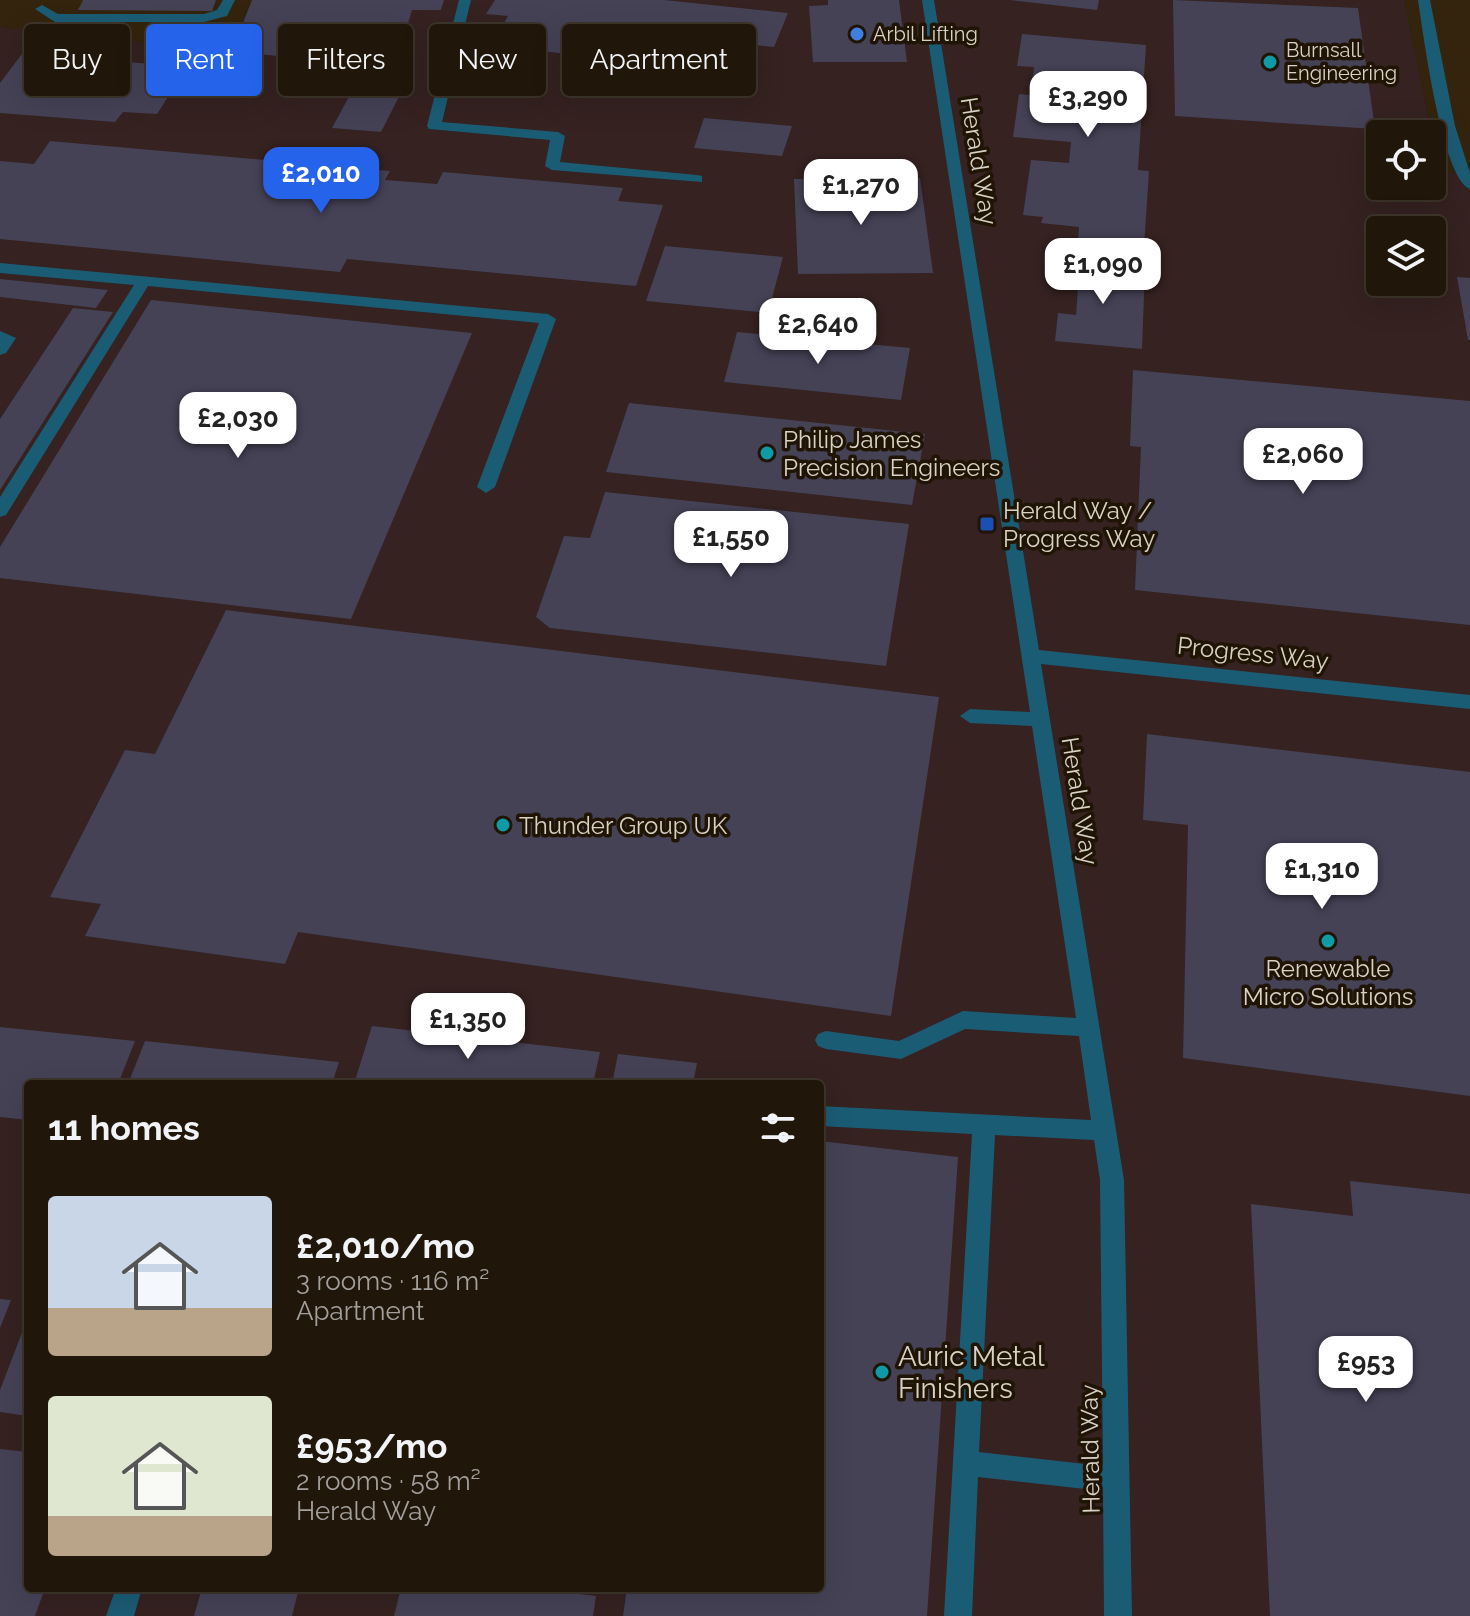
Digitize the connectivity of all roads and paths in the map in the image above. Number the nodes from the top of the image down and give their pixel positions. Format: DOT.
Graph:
graph roads {
  1 [pos="465,0"];
  2 [pos="928,0"];
  3 [pos="1424,0"];
  4 [pos="227,1"];
  5 [pos="42,9"];
  6 [pos="697,179"];
  7 [pos="1470,185"];
  8 [pos="0,268"];
  9 [pos="144,281"];
  10 [pos="0,336"];
  11 [pos="0,350"];
  12 [pos="486,487"];
  13 [pos="0,511"];
  14 [pos="1031,656"];
  15 [pos="1470,702"];
  16 [pos="970,716"];
  17 [pos="1041,720"];
  18 [pos="1090,1028"];
  19 [pos="826,1040"];
  20 [pos="824,1116"];
  21 [pos="984,1124"];
  22 [pos="1105,1131"];
  23 [pos="966,1463"];
  24 [pos="1116,1480"];
  25 [pos="958,1616"];
  26 [pos="1118,1616"];
  1 -- 6 [label="street"];
  2 -- 14 [label="street, Herald Way"];
  3 -- 7 [label="street"];
  4 -- 5 [label="street"];
  8 -- 9 [label="street"];
  9 -- 12 [label="street"];
  9 -- 13 [label="street"];
  10 -- 11 [label="street"];
  14 -- 15 [label="street, Progress Way"];
  14 -- 17 [label="street, Herald Way"];
  16 -- 17 [label="street"];
  17 -- 18 [label="street, Herald Way"];
  18 -- 19 [label="street"];
  18 -- 22 [label="street, Herald Way"];
  20 -- 21 [label="street"];
  21 -- 22 [label="street"];
  21 -- 23 [label="street"];
  22 -- 24 [label="street, Herald Way"];
  23 -- 24 [label="street"];
  23 -- 25 [label="street"];
  24 -- 26 [label="street, Herald Way"];
}
